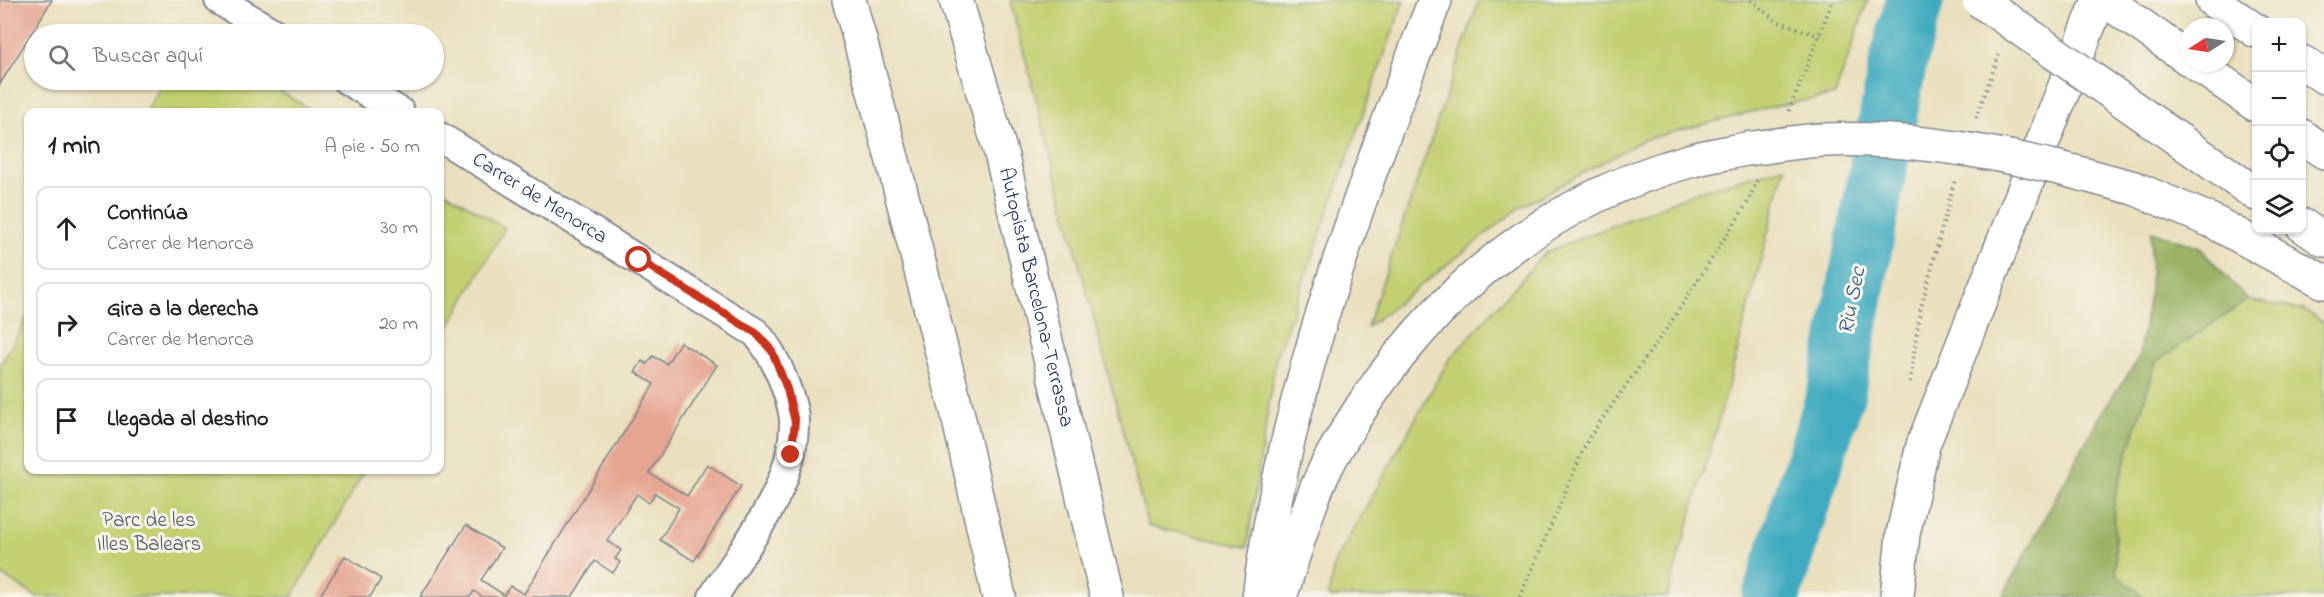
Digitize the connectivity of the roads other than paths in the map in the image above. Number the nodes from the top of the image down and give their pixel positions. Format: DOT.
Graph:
graph roads {
  1 [pos="219,0"];
  2 [pos="849,0"];
  3 [pos="956,0"];
  4 [pos="1435,0"];
  5 [pos="1979,0"];
  6 [pos="2099,0"];
  7 [pos="2212,0"];
  8 [pos="2117,9"];
  9 [pos="259,24"];
  10 [pos="2252,28"];
  11 [pos="2180,53"];
  12 [pos="2306,65"];
  13 [pos="2208,72"];
  14 [pos="2324,78"];
  15 [pos="364,90"];
  16 [pos="2252,102"];
  17 [pos="393,108"];
  18 [pos="444,139"];
  19 [pos="2306,139"];
  20 [pos="2324,152"];
  21 [pos="2252,191"];
  22 [pos="2306,228"];
  23 [pos="2324,240"];
  24 [pos="2324,282"];
  25 [pos="713,597"];
  26 [pos="999,597"];
  27 [pos="1107,597"];
  28 [pos="1259,597"];
  29 [pos="1280,597"];
  30 [pos="1897,597"];
  1 -- 9 [label="street"];
  2 -- 26 [label="main road"];
  3 -- 27 [label="main road, Autopista Barcelona-Terrassa"];
  4 -- 28 [label="main road"];
  5 -- 21 [label="main road, bridge"];
  6 -- 30 [label="main road"];
  7 -- 10 [label="main road"];
  8 -- 11 [label="main road"];
  12 -- 14 [label="main road"];
  13 -- 16 [label="main road"];
  15 -- 17 [label="street"];
  18 -- 25 [label="street, Carrer de Menorca"];
  19 -- 20 [label="main road"];
  22 -- 23 [label="main road"];
  24 -- 29 [label="main road, bridge"];
}
